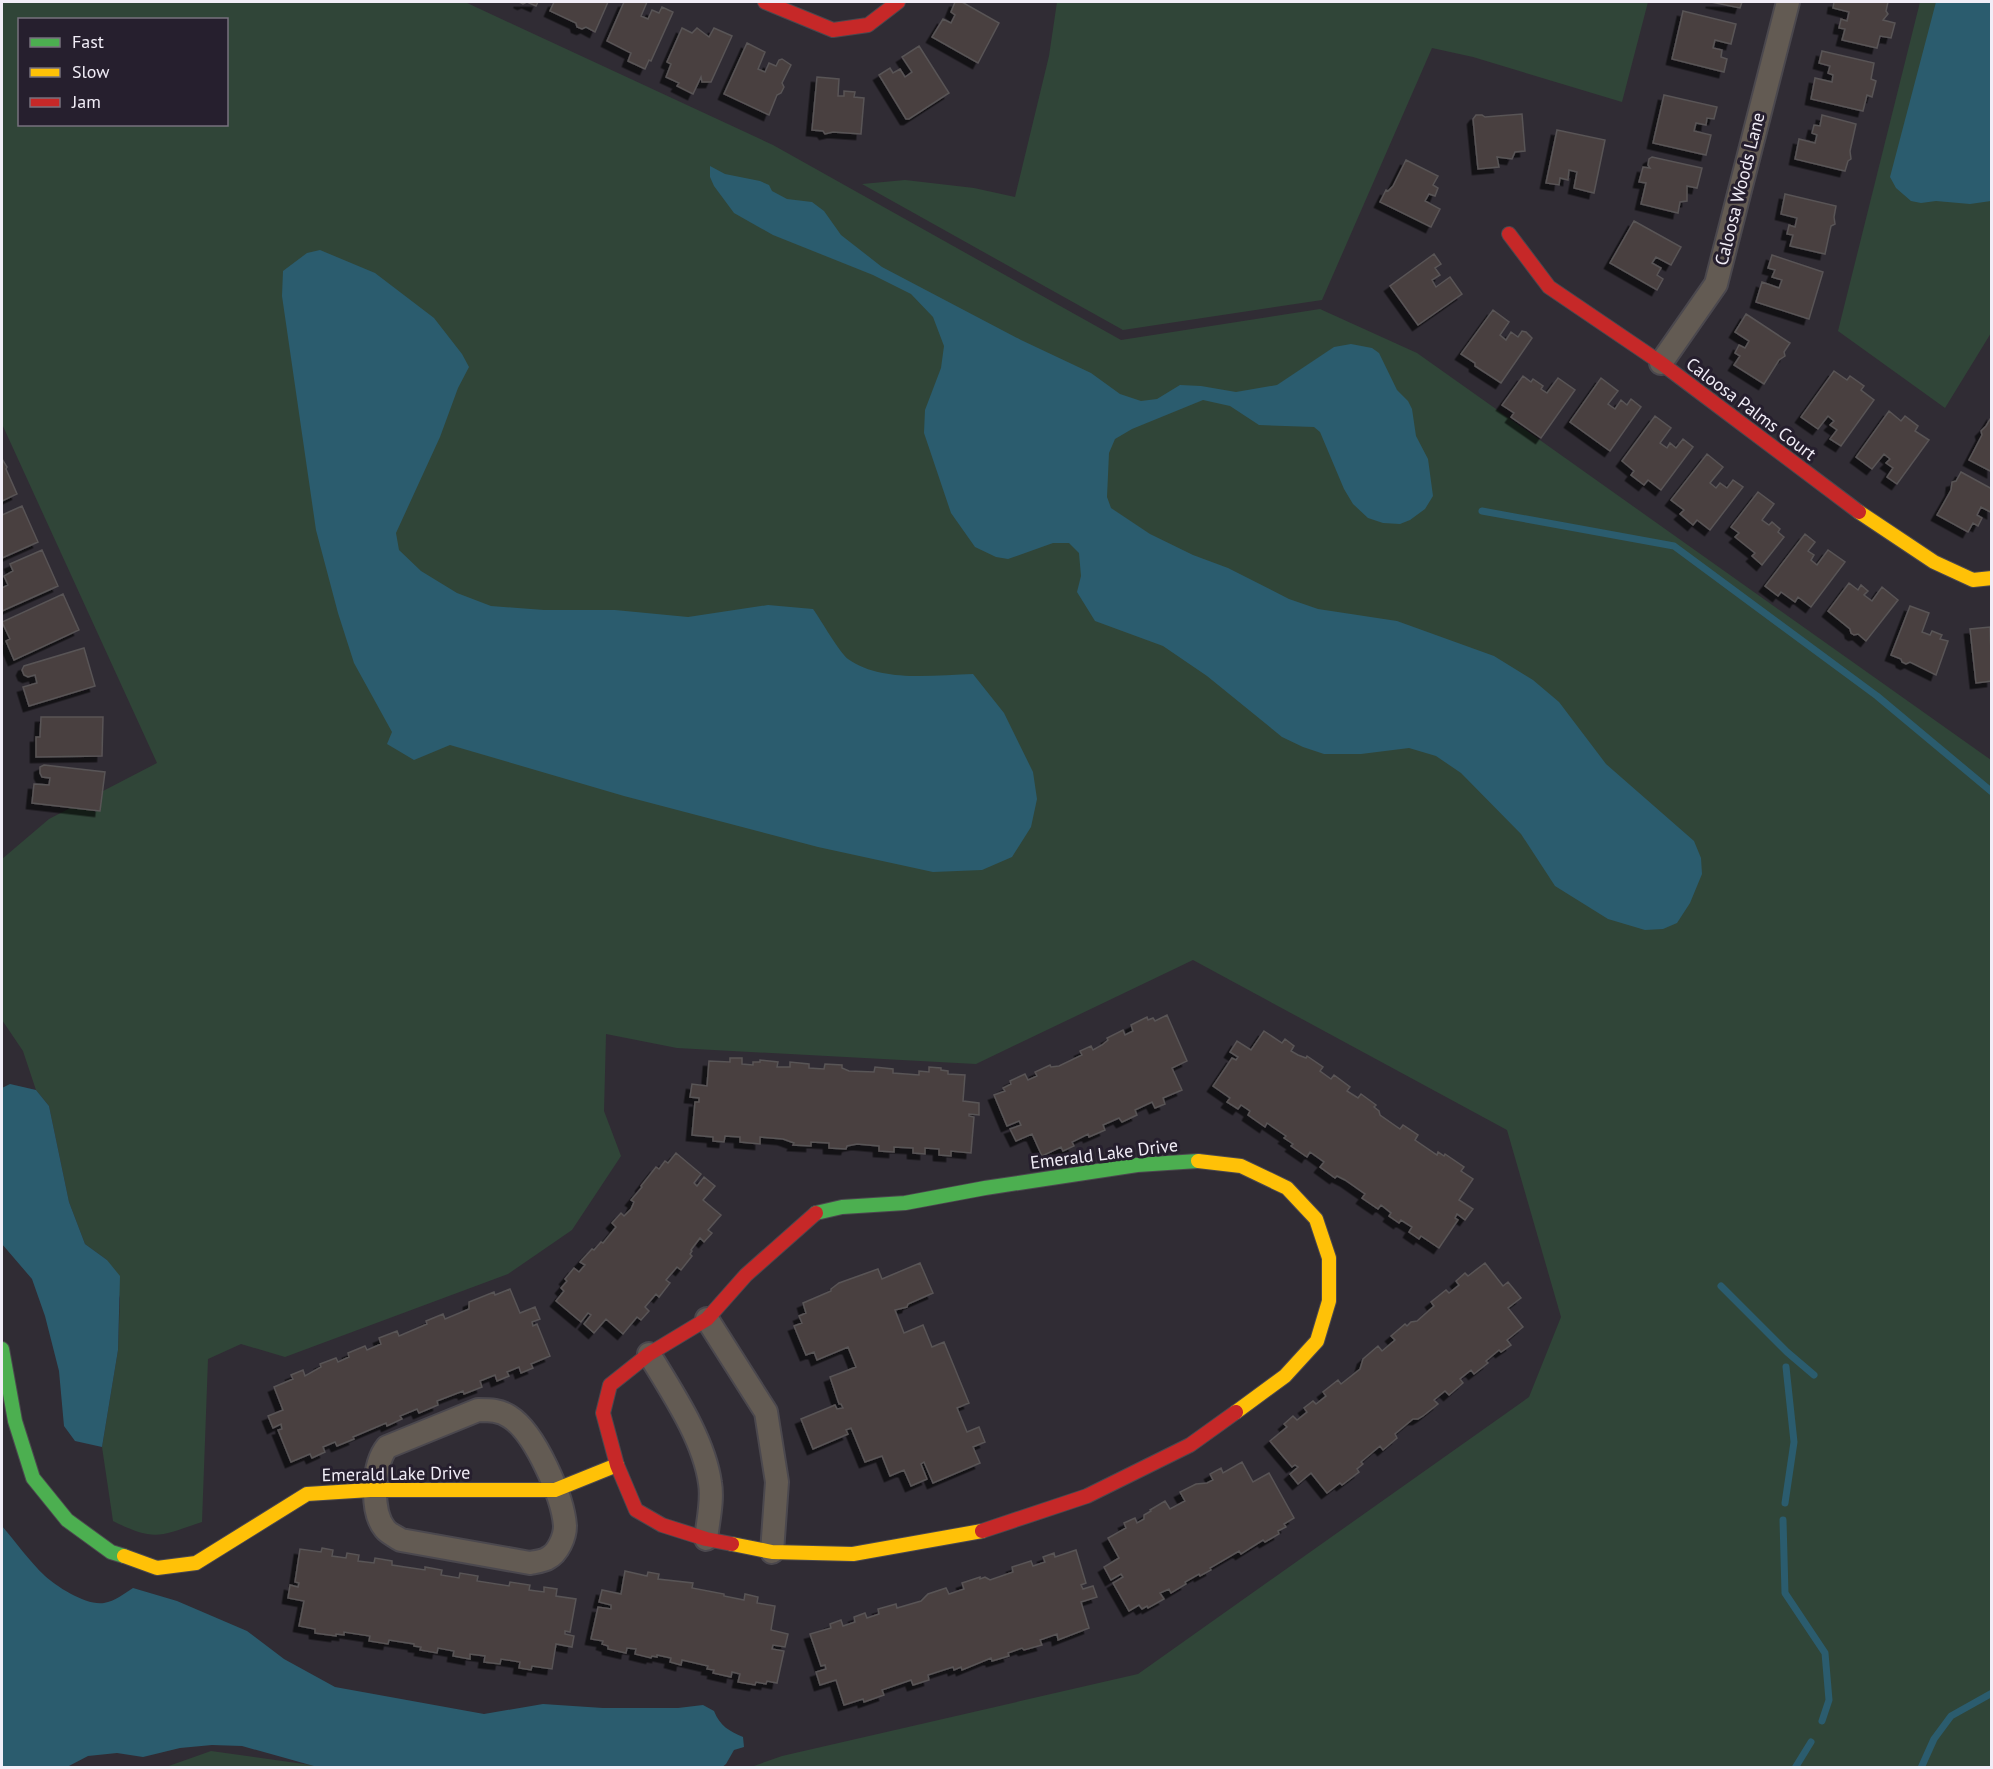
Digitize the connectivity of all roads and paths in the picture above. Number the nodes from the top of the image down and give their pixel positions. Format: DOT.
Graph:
graph roads {
  1 [pos="765,2"];
  2 [pos="898,2"];
  3 [pos="1788,2"];
  4 [pos="1509,234"];
  5 [pos="1661,363"];
  6 [pos="1992,578"];
  7 [pos="707,1318"];
  8 [pos="2,1349"];
  9 [pos="649,1354"];
  10 [pos="617,1465"];
  11 [pos="375,1490"];
  12 [pos="555,1490"];
  13 [pos="706,1539"];
  14 [pos="771,1552"];
  1 -- 2 [label="street"];
  3 -- 5 [label="street, Caloosa Woods Lane"];
  4 -- 5 [label="street, Caloosa Palms Court"];
  5 -- 6 [label="street, Caloosa Palms Court"];
  7 -- 9 [label="street, Emerald Lake Drive"];
  7 -- 14 [label="street"];
  7 -- 14 [label="street, Emerald Lake Drive"];
  8 -- 11 [label="street, Emerald Lake Drive"];
  9 -- 10 [label="street, Emerald Lake Drive"];
  9 -- 13 [label="street"];
  10 -- 12 [label="street, Emerald Lake Drive"];
  10 -- 13 [label="street, Emerald Lake Drive"];
  11 -- 12 [label="street, Emerald Lake Drive"];
  11 -- 12 [label="street"];
  11 -- 12 [label="street"];
  13 -- 14 [label="street, Emerald Lake Drive"];
}
